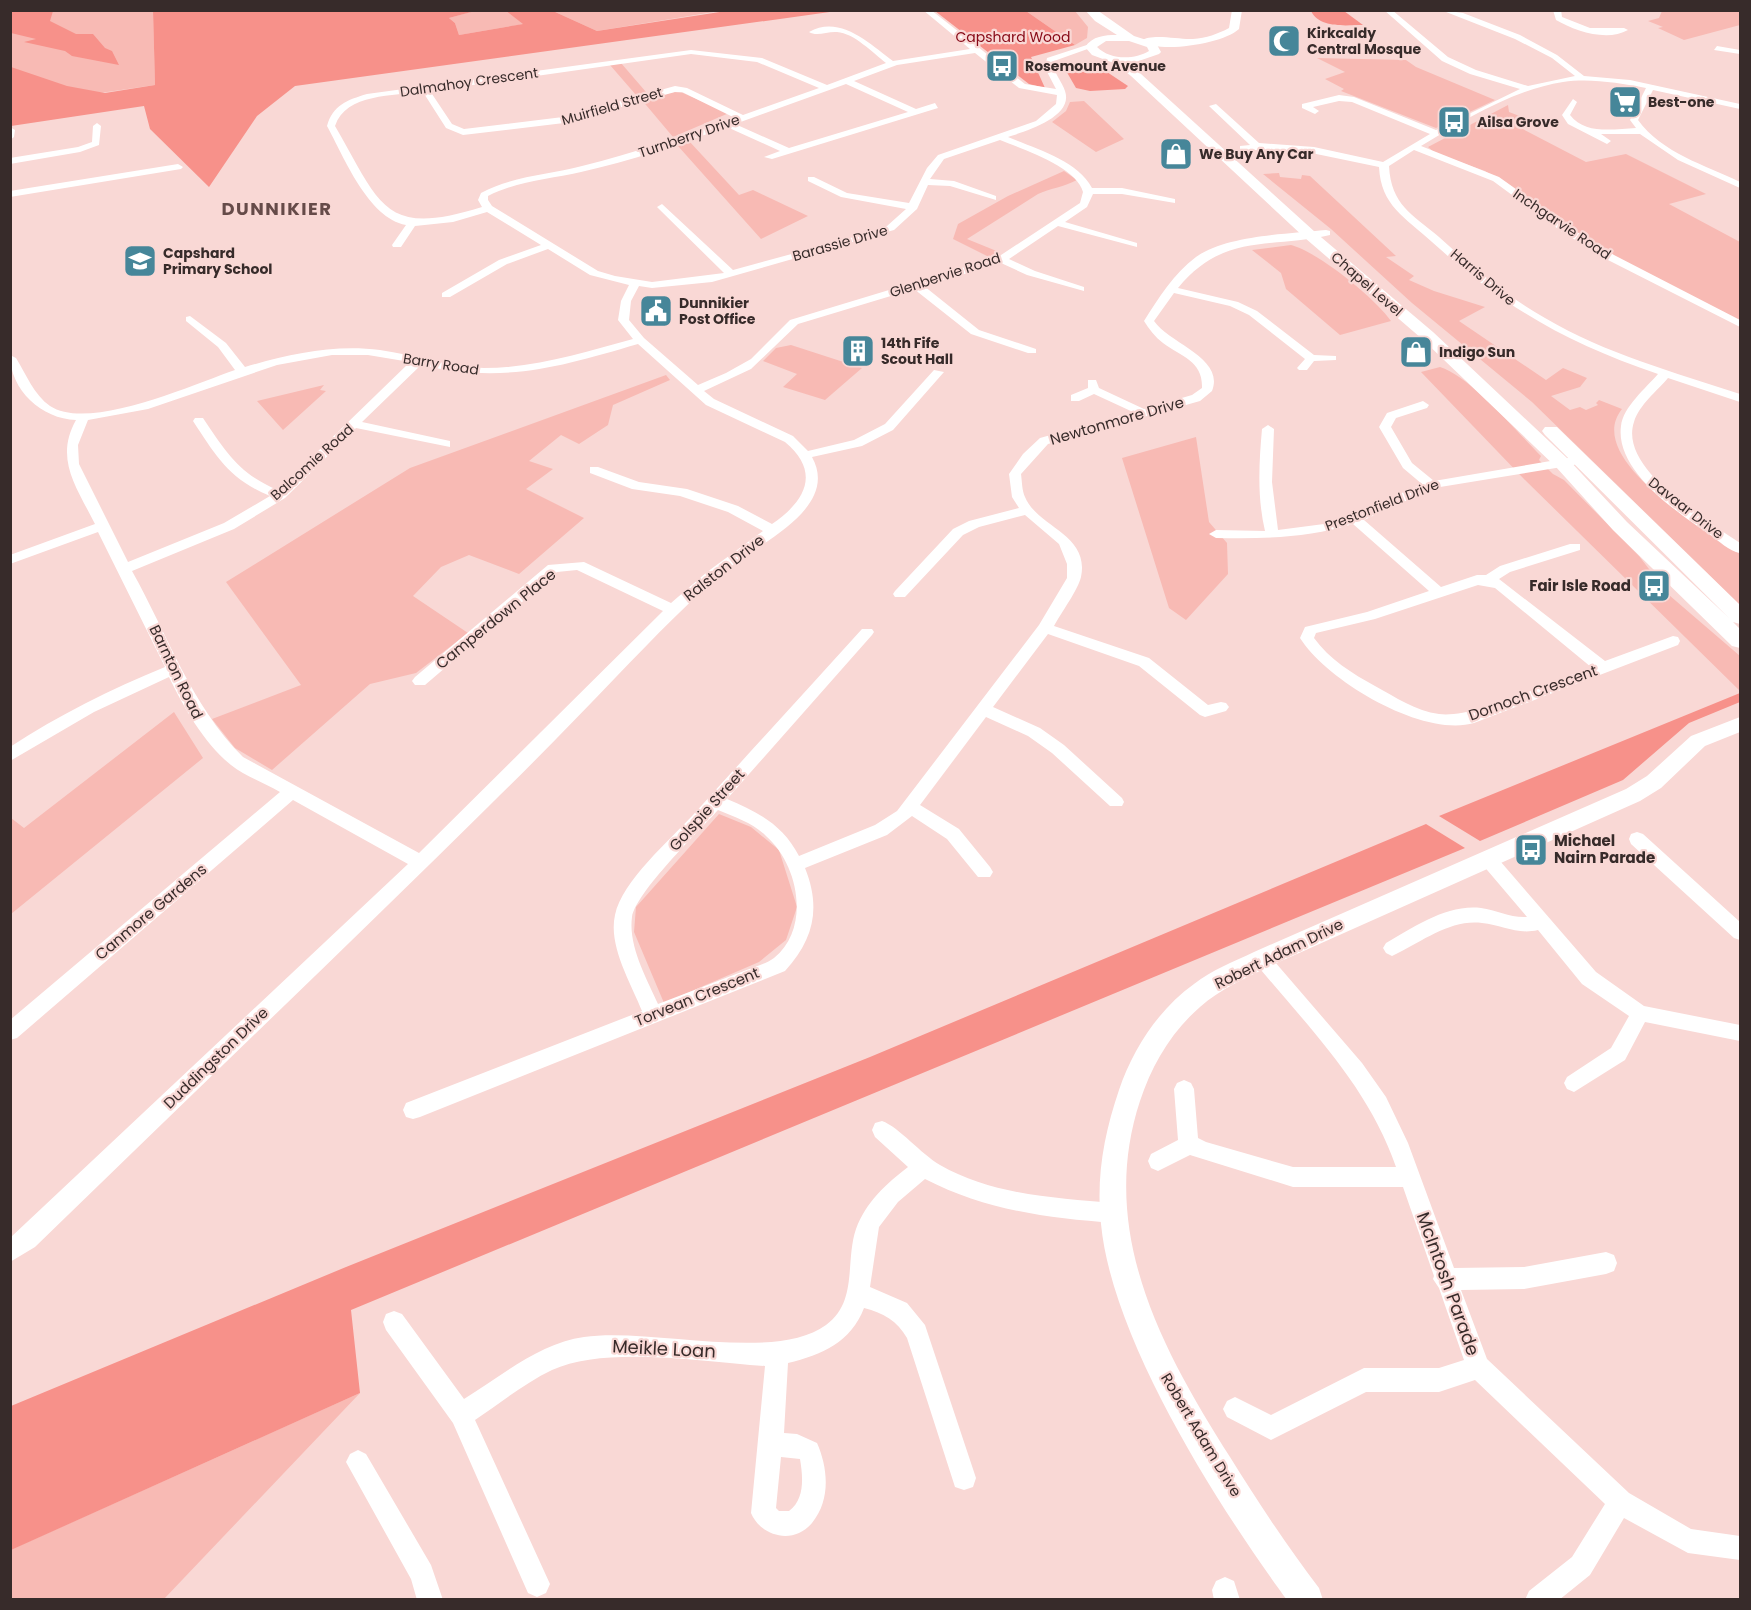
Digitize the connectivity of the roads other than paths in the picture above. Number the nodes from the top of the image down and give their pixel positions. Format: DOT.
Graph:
graph roads {
  1 [pos="926,10"];
  2 [pos="1090,10"];
  3 [pos="1237,10"];
  4 [pos="1387,10"];
  5 [pos="1444,10"];
  6 [pos="1557,10"];
  7 [pos="1099,19"];
  8 [pos="1624,30"];
  9 [pos="813,32"];
  10 [pos="1130,38"];
  11 [pos="1095,42"];
  12 [pos="1717,48"];
  13 [pos="976,50"];
  14 [pos="1149,50"];
  15 [pos="1740,52"];
  16 [pos="1070,53"];
  17 [pos="1099,55"];
  18 [pos="1116,59"];
  19 [pos="892,64"];
  20 [pos="1583,79"];
  21 [pos="845,80"];
  22 [pos="825,87"];
  23 [pos="1526,88"];
  24 [pos="1650,88"];
  25 [pos="426,89"];
  26 [pos="1062,93"];
  27 [pos="1573,102"];
  28 [pos="935,106"];
  29 [pos="1213,106"];
  30 [pos="1740,106"];
  31 [pos="1315,111"];
  32 [pos="916,112"];
  33 [pos="742,118"];
  34 [pos="727,124"];
  35 [pos="97,126"];
  36 [pos="11,130"];
  37 [pos="1640,131"];
  38 [pos="1589,132"];
  39 [pos="1437,134"];
  40 [pos="999,136"];
  41 [pos="10,137"];
  42 [pos="1606,141"];
  43 [pos="1257,146"];
  44 [pos="1414,147"];
  45 [pos="1243,148"];
  46 [pos="788,151"];
  47 [pos="769,157"];
  48 [pos="10,160"];
  49 [pos="1384,165"];
  50 [pos="178,168"];
  51 [pos="811,179"];
  52 [pos="925,182"];
  53 [pos="1740,185"];
  54 [pos="1088,191"];
  55 [pos="10,194"];
  56 [pos="993,198"];
  57 [pos="1172,201"];
  58 [pos="662,207"];
  59 [pos="914,207"];
  60 [pos="488,208"];
  61 [pos="1058,223"];
  62 [pos="411,225"];
  63 [pos="1318,234"];
  64 [pos="397,245"];
  65 [pos="1133,245"];
  66 [pos="548,246"];
  67 [pos="1002,259"];
  68 [pos="731,274"];
  69 [pos="635,284"];
  70 [pos="916,285"];
  71 [pos="1080,289"];
  72 [pos="1173,290"];
  73 [pos="446,295"];
  74 [pos="190,319"];
  75 [pos="1740,324"];
  76 [pos="640,340"];
  77 [pos="1032,351"];
  78 [pos="10,358"];
  79 [pos="1311,358"];
  80 [pos="1332,358"];
  81 [pos="418,361"];
  82 [pos="1303,368"];
  83 [pos="242,371"];
  84 [pos="938,372"];
  85 [pos="1666,372"];
  86 [pos="695,390"];
  87 [pos="1075,398"];
  88 [pos="1740,398"];
  89 [pos="1423,405"];
  90 [pos="1143,413"];
  91 [pos="84,417"];
  92 [pos="199,421"];
  93 [pos="354,424"];
  94 [pos="1269,429"];
  95 [pos="446,444"];
  96 [pos="806,455"];
  97 [pos="1584,460"];
  98 [pos="1562,463"];
  99 [pos="594,470"];
  100 [pos="1431,485"];
  101 [pos="280,495"];
  102 [pos="1027,510"];
  103 [pos="1354,519"];
  104 [pos="102,526"];
  105 [pos="772,530"];
  106 [pos="1216,534"];
  107 [pos="1273,535"];
  108 [pos="1575,547"];
  109 [pos="1740,549"];
  110 [pos="10,560"];
  111 [pos="124,569"];
  112 [pos="1489,580"];
  113 [pos="1438,592"];
  114 [pos="900,594"];
  115 [pos="674,610"];
  116 [pos="1740,617"];
  117 [pos="1045,628"];
  118 [pos="867,632"];
  119 [pos="1673,641"];
  120 [pos="1740,641"];
  121 [pos="1603,668"];
  122 [pos="172,670"];
  123 [pos="420,681"];
  124 [pos="1221,707"];
  125 [pos="983,709"];
  126 [pos="1740,724"];
  127 [pos="10,755"];
  128 [pos="291,792"];
  129 [pos="714,801"];
  130 [pos="1116,802"];
  131 [pos="910,807"];
  132 [pos="1637,838"];
  133 [pos="1488,859"];
  134 [pos="420,862"];
  135 [pos="797,864"];
  136 [pos="984,872"];
  137 [pos="1541,921"];
  138 [pos="1740,933"];
  139 [pos="1392,948"];
  140 [pos="1262,959"];
  141 [pos="1640,1013"];
  142 [pos="653,1015"];
  143 [pos="10,1032"];
  144 [pos="1740,1033"];
  145 [pos="1574,1083"];
  146 [pos="1184,1089"];
  147 [pos="413,1110"];
  148 [pos="882,1130"];
  149 [pos="1188,1144"];
  150 [pos="1158,1161"];
  151 [pos="922,1168"];
  152 [pos="1410,1177"];
  153 [pos="1114,1213"];
  154 [pos="10,1251"];
  155 [pos="1606,1263"];
  156 [pos="1444,1279"];
  157 [pos="858,1295"];
  158 [pos="394,1322"];
  159 [pos="777,1354"];
  160 [pos="1478,1367"];
  161 [pos="1235,1409"];
  162 [pos="461,1414"];
  163 [pos="771,1444"];
  164 [pos="358,1462"];
  165 [pos="964,1478"];
  166 [pos="1620,1502"];
  167 [pos="1740,1548"];
  168 [pos="537,1584"];
  169 [pos="430,1599"];
  170 [pos="1307,1599"];
  171 [pos="1538,1599"];
  1 -- 13 [label="street"];
  2 -- 7 [label="main road"];
  3 -- 14 [label="street"];
  4 -- 23 [label="street"];
  5 -- 20 [label="street"];
  6 -- 8 [label="street"];
  7 -- 10 [label="main road"];
  7 -- 11 [label="main road"];
  9 -- 19 [label="street"];
  10 -- 11 [label="main road"];
  10 -- 14 [label="main road"];
  11 -- 16 [label="street"];
  11 -- 17 [label="main road"];
  12 -- 15 [label="street"];
  13 -- 19 [label="street, Turnberry Drive"];
  13 -- 26 [label="street"];
  14 -- 18 [label="main road"];
  14 -- 63 [label="main road, Chapel Level"];
  16 -- 17 [label="street"];
  16 -- 26 [label="street"];
  17 -- 18 [label="main road"];
  18 -- 63 [label="main road, Chapel Level"];
  19 -- 21 [label="street, Turnberry Drive"];
  20 -- 23 [label="street"];
  20 -- 24 [label="street"];
  21 -- 22 [label="street, Turnberry Drive"];
  21 -- 32 [label="street"];
  22 -- 25 [label="street, Dalmahoy Crescent"];
  22 -- 33 [label="street, Turnberry Drive"];
  23 -- 39 [label="street"];
  24 -- 30 [label="street"];
  24 -- 37 [label="street"];
  25 -- 33 [label="street, Muirfield Street"];
  25 -- 62 [label="street, Dalmahoy Crescent"];
  26 -- 40 [label="street, Barassie Drive"];
  27 -- 38 [label="street"];
  28 -- 32 [label="street"];
  29 -- 43 [label="street"];
  31 -- 39 [label="street"];
  32 -- 46 [label="street"];
  33 -- 34 [label="street, Turnberry Drive"];
  34 -- 46 [label="street"];
  34 -- 60 [label="street, Turnberry Drive"];
  35 -- 48 [label="street"];
  36 -- 41 [label="street"];
  37 -- 38 [label="street"];
  37 -- 53 [label="street"];
  38 -- 42 [label="street"];
  39 -- 44 [label="street"];
  40 -- 52 [label="street, Barassie Drive"];
  40 -- 54 [label="street"];
  43 -- 45 [label="street"];
  43 -- 49 [label="street"];
  44 -- 49 [label="street"];
  44 -- 75 [label="street, Inchgarvie Road"];
  46 -- 47 [label="street"];
  49 -- 85 [label="street, Harris Drive"];
  50 -- 55 [label="street"];
  51 -- 59 [label="street"];
  52 -- 56 [label="street"];
  52 -- 59 [label="street, Barassie Drive"];
  54 -- 57 [label="street"];
  54 -- 61 [label="street, Glenbervie Road"];
  58 -- 68 [label="street"];
  59 -- 68 [label="street, Barassie Drive"];
  60 -- 62 [label="street"];
  60 -- 66 [label="street"];
  61 -- 65 [label="street"];
  61 -- 67 [label="street, Glenbervie Road"];
  62 -- 64 [label="street"];
  63 -- 72 [label="street, Newtonmore Drive"];
  63 -- 97 [label="main road, Chapel Level"];
  63 -- 98 [label="main road, Chapel Level"];
  66 -- 69 [label="street, Barassie Drive"];
  66 -- 73 [label="street"];
  67 -- 70 [label="street, Glenbervie Road"];
  67 -- 71 [label="street"];
  68 -- 69 [label="street, Barassie Drive"];
  69 -- 76 [label="street"];
  70 -- 77 [label="street"];
  70 -- 86 [label="street, Glenbervie Road"];
  72 -- 79 [label="street"];
  72 -- 90 [label="street, Newtonmore Drive"];
  74 -- 83 [label="street"];
  76 -- 81 [label="street, Barry Road"];
  76 -- 86 [label="street"];
  78 -- 91 [label="street, Barry Road"];
  79 -- 80 [label="street"];
  79 -- 82 [label="street"];
  81 -- 83 [label="street, Barry Road"];
  81 -- 93 [label="street, Balcomie Road"];
  83 -- 91 [label="street, Barry Road"];
  84 -- 96 [label="street"];
  85 -- 88 [label="street, Harris Drive"];
  85 -- 109 [label="street, Davaar Drive"];
  86 -- 96 [label="street"];
  87 -- 90 [label="street"];
  89 -- 100 [label="street"];
  90 -- 102 [label="street, Newtonmore Drive"];
  91 -- 104 [label="street, Barnton Road"];
  92 -- 101 [label="street"];
  93 -- 95 [label="street"];
  93 -- 101 [label="street, Balcomie Road"];
  94 -- 107 [label="street"];
  96 -- 105 [label="street, Ralston Drive"];
  97 -- 98 [label="street, Prestonfield Drive"];
  97 -- 116 [label="main road, Chapel Level"];
  98 -- 100 [label="street, Prestonfield Drive"];
  98 -- 120 [label="main road, Chapel Level"];
  99 -- 105 [label="street"];
  100 -- 103 [label="street, Prestonfield Drive"];
  101 -- 111 [label="street, Balcomie Road"];
  102 -- 114 [label="street"];
  102 -- 117 [label="street, Newtonmore Drive"];
  103 -- 107 [label="street, Prestonfield Drive"];
  103 -- 113 [label="street"];
  104 -- 110 [label="street"];
  104 -- 111 [label="street, Barnton Road"];
  105 -- 115 [label="street, Ralston Drive"];
  106 -- 107 [label="street, Prestonfield Drive"];
  108 -- 112 [label="street, Dornoch Crescent"];
  111 -- 122 [label="street, Barnton Road"];
  112 -- 113 [label="street, Dornoch Crescent"];
  112 -- 121 [label="street"];
  113 -- 121 [label="street, Dornoch Crescent"];
  115 -- 123 [label="street, Camperdown Place"];
  115 -- 134 [label="street, Ralston Drive"];
  117 -- 124 [label="street"];
  117 -- 125 [label="street, Newtonmore Drive"];
  118 -- 129 [label="street, Golspie Street"];
  119 -- 121 [label="street, Dornoch Crescent"];
  122 -- 127 [label="street"];
  122 -- 128 [label="street, Barnton Road"];
  125 -- 130 [label="street"];
  125 -- 131 [label="street, Newtonmore Drive"];
  126 -- 133 [label="street, Robert Adam Drive"];
  128 -- 134 [label="street, Barnton Road"];
  128 -- 143 [label="street, Canmore Gardens"];
  129 -- 135 [label="street, Torvean Crescent"];
  129 -- 142 [label="street, Golspie Street"];
  131 -- 135 [label="street, Newtonmore Drive"];
  131 -- 136 [label="street"];
  132 -- 138 [label="street"];
  133 -- 137 [label="street"];
  133 -- 140 [label="street, Robert Adam Drive"];
  134 -- 154 [label="street, Duddingston Drive"];
  135 -- 142 [label="street, Torvean Crescent"];
  137 -- 139 [label="street"];
  137 -- 141 [label="street"];
  140 -- 152 [label="street, McIntosh Parade"];
  140 -- 153 [label="street, Robert Adam Drive"];
  141 -- 144 [label="street"];
  141 -- 145 [label="street"];
  142 -- 147 [label="street, Torvean Crescent"];
  146 -- 149 [label="street"];
  148 -- 151 [label="street"];
  149 -- 150 [label="street"];
  149 -- 152 [label="street"];
  151 -- 153 [label="street"];
  151 -- 157 [label="street, Meikle Loan"];
  152 -- 156 [label="street, McIntosh Parade"];
  153 -- 170 [label="street, Robert Adam Drive"];
  155 -- 156 [label="street"];
  156 -- 160 [label="street, McIntosh Parade"];
  157 -- 159 [label="street, Meikle Loan"];
  157 -- 165 [label="street"];
  158 -- 162 [label="street"];
  159 -- 162 [label="street, Meikle Loan"];
  159 -- 163 [label="street"];
  160 -- 161 [label="street"];
  160 -- 166 [label="street, McIntosh Parade"];
  162 -- 168 [label="street"];
  164 -- 169 [label="street"];
  166 -- 167 [label="street, McIntosh Parade"];
  166 -- 171 [label="street"];
}
